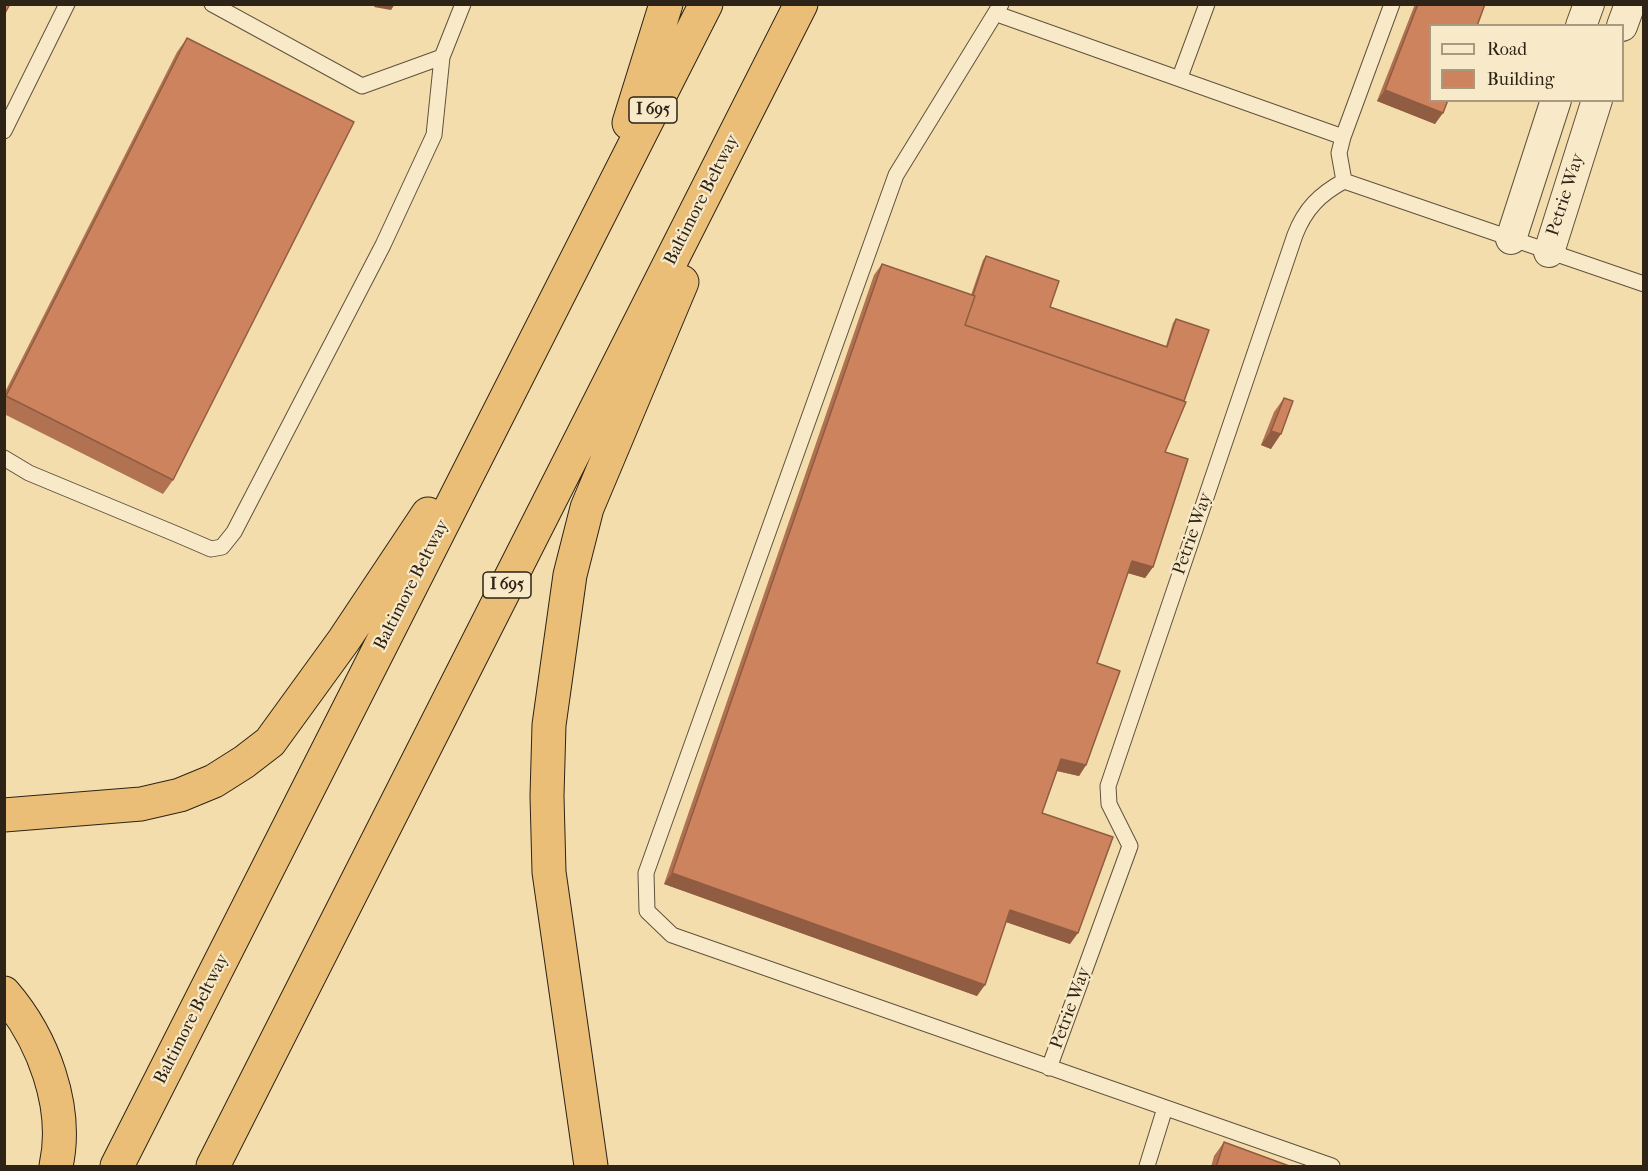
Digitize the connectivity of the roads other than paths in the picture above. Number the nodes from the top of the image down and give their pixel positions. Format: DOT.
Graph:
graph roads {
  1 [pos="67,4"];
  2 [pos="212,4"];
  3 [pos="463,4"];
  4 [pos="666,4"];
  5 [pos="706,4"];
  6 [pos="801,4"];
  7 [pos="1392,4"];
  8 [pos="1589,4"];
  9 [pos="1630,4"];
  10 [pos="1204,5"];
  11 [pos="999,9"];
  12 [pos="1582,24"];
  13 [pos="1623,24"];
  14 [pos="785,36"];
  15 [pos="442,57"];
  16 [pos="1180,77"];
  17 [pos="1555,102"];
  18 [pos="1595,102"];
  19 [pos="4,131"];
  20 [pos="1343,137"];
  21 [pos="1344,181"];
  22 [pos="600,216"];
  23 [pos="1511,239"];
  24 [pos="1548,252"];
  25 [pos="1644,284"];
  26 [pos="510,390"];
  27 [pos="4,458"];
  28 [pos="4,815"];
  29 [pos="4,993"];
  30 [pos="1049,1068"];
  31 [pos="1165,1108"];
  32 [pos="56,1167"];
  33 [pos="117,1167"];
  34 [pos="213,1167"];
  35 [pos="591,1167"];
  36 [pos="1147,1167"];
  37 [pos="1332,1167"];
  1 -- 19 [label="lane"];
  2 -- 15 [label="lane"];
  3 -- 15 [label="lane"];
  4 -- 22 [label="highway"];
  5 -- 22 [label="highway, Baltimore Beltway / I 695"];
  6 -- 14 [label="highway, Baltimore Beltway / I 695"];
  7 -- 20 [label="lane"];
  8 -- 12 [label="street"];
  9 -- 13 [label="street"];
  10 -- 16 [label="lane"];
  11 -- 16 [label="lane"];
  11 -- 30 [label="lane"];
  14 -- 34 [label="highway, Baltimore Beltway / I 695"];
  14 -- 35 [label="highway"];
  15 -- 27 [label="lane"];
  16 -- 20 [label="lane"];
  17 -- 23 [label="street"];
  18 -- 24 [label="street, Petrie Way"];
  20 -- 21 [label="lane"];
  21 -- 23 [label="lane, Petrie Way"];
  21 -- 30 [label="lane, Petrie Way"];
  22 -- 26 [label="highway, Baltimore Beltway / I 695"];
  23 -- 24 [label="lane, Petrie Way"];
  24 -- 25 [label="lane"];
  26 -- 28 [label="highway"];
  26 -- 33 [label="highway, Baltimore Beltway / I 695"];
  29 -- 32 [label="highway"];
  30 -- 31 [label="lane"];
  31 -- 36 [label="lane"];
  31 -- 37 [label="lane"];
}
